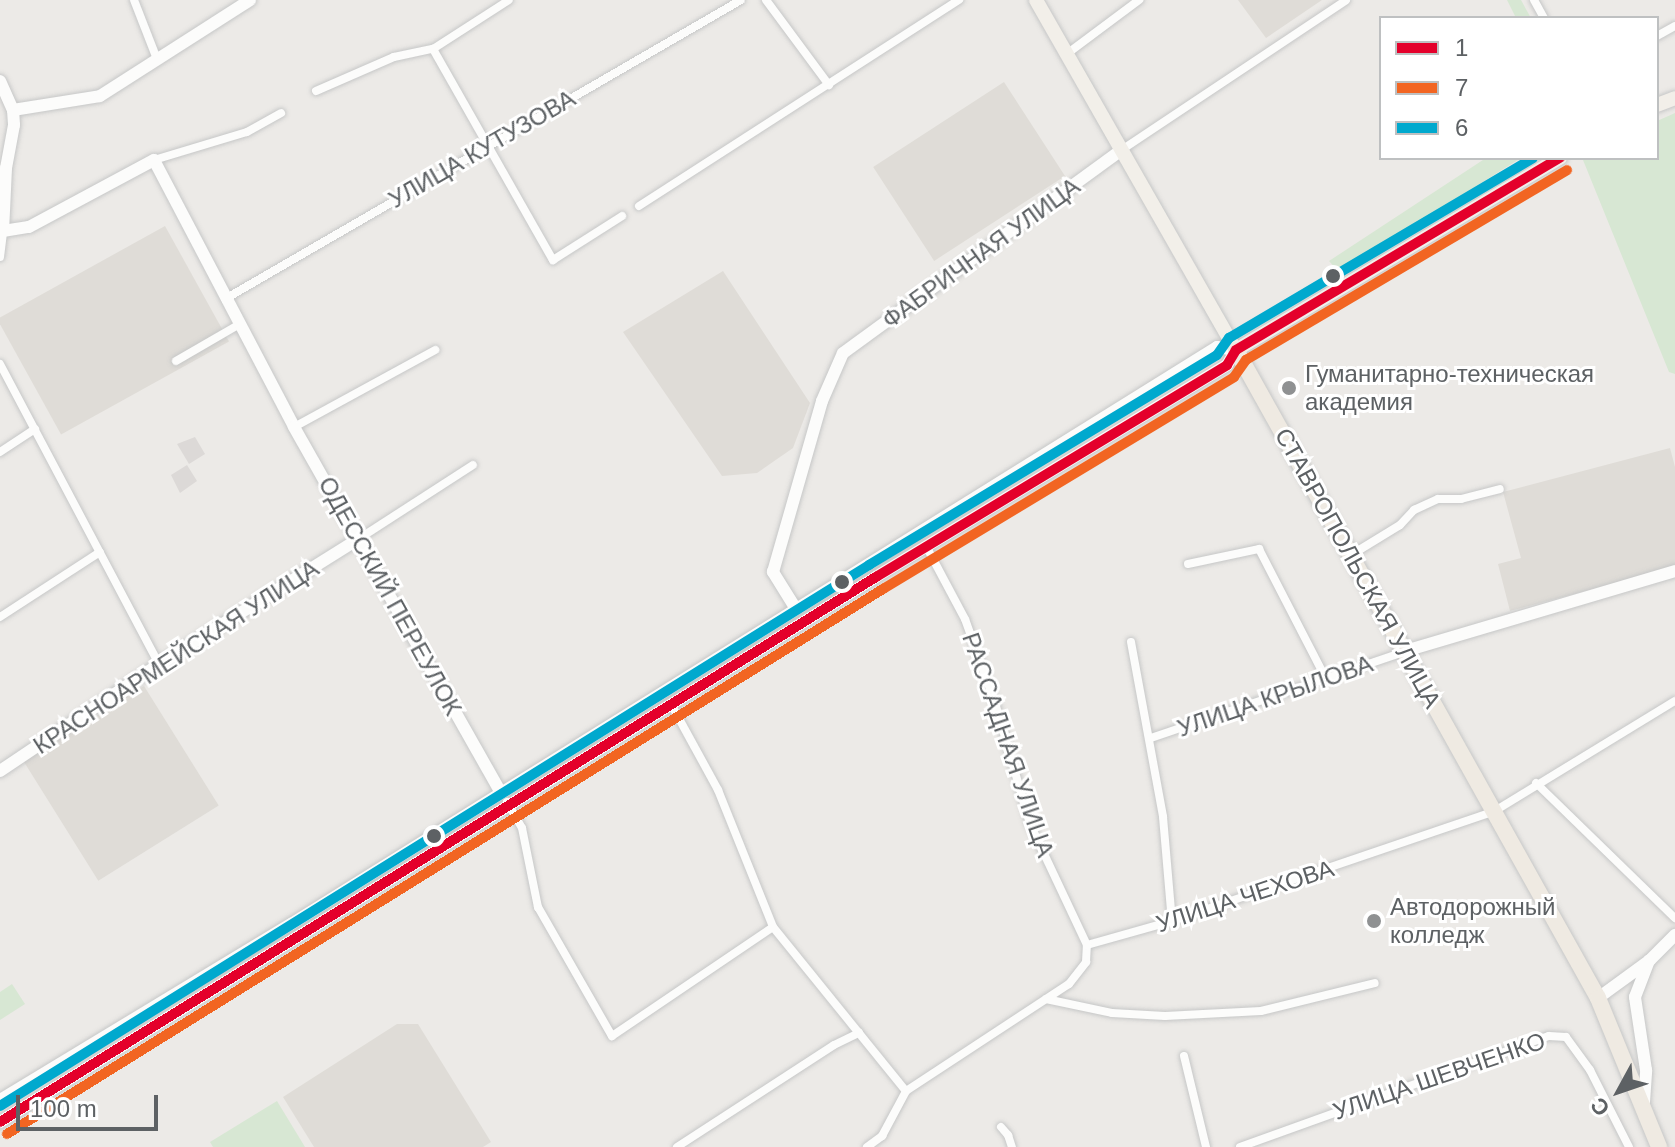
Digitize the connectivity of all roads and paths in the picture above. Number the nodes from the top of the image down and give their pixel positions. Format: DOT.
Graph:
graph roads {
  1 [pos="134,0"];
  2 [pos="250,0"];
  3 [pos="741,0"];
  4 [pos="766,0"];
  5 [pos="959,0"];
  6 [pos="1036,0"];
  7 [pos="1139,0"];
  8 [pos="1346,0"];
  9 [pos="506,1"];
  10 [pos="433,49"];
  11 [pos="1068,53"];
  12 [pos="157,59"];
  13 [pos="0,81"];
  14 [pos="829,85"];
  15 [pos="316,91"];
  16 [pos="13,110"];
  17 [pos="281,113"];
  18 [pos="485,145"];
  19 [pos="1123,149"];
  20 [pos="154,160"];
  21 [pos="1557,160"];
  22 [pos="3,170"];
  23 [pos="639,206"];
  24 [pos="622,216"];
  25 [pos="3,231"];
  26 [pos="0,257"];
  27 [pos="224,299"];
  28 [pos="238,325"];
  29 [pos="435,350"];
  30 [pos="1236,350"];
  31 [pos="176,361"];
  32 [pos="0,364"];
  33 [pos="294,427"];
  34 [pos="35,429"];
  35 [pos="0,452"];
  36 [pos="473,465"];
  37 [pos="1500,489"];
  38 [pos="357,540"];
  39 [pos="926,546"];
  40 [pos="100,552"];
  41 [pos="1350,555"];
  42 [pos="1188,564"];
  43 [pos="1675,571"];
  44 [pos="796,609"];
  45 [pos="0,617"];
  46 [pos="1131,642"];
  47 [pos="1405,651"];
  48 [pos="159,664"];
  49 [pos="1326,679"];
  50 [pos="1675,701"];
  51 [pos="671,704"];
  52 [pos="1151,738"];
  53 [pos="0,771"];
  54 [pos="1536,783"];
  55 [pos="500,791"];
  56 [pos="509,806"];
  57 [pos="1493,812"];
  58 [pos="1675,918"];
  59 [pos="1172,921"];
  60 [pos="773,927"];
  61 [pos="1675,935"];
  62 [pos="1087,945"];
  63 [pos="1649,961"];
  64 [pos="1375,983"];
  65 [pos="1598,998"];
  66 [pos="1046,999"];
  67 [pos="859,1033"];
  68 [pos="1184,1056"];
  69 [pos="906,1091"];
  70 [pos="0,1100"];
  71 [pos="1644,1102"];
  72 [pos="0,1122"];
  73 [pos="1001,1127"];
  74 [pos="677,1147"];
  75 [pos="867,1147"];
  76 [pos="1012,1147"];
  77 [pos="1206,1147"];
  78 [pos="1240,1147"];
  79 [pos="1629,1147"];
  80 [pos="1659,1147"];
  1 -- 12 [label="street"];
  2 -- 12 [label="main road"];
  3 -- 18 [label="street, УЛИЦА КУТУЗОВА"];
  4 -- 14 [label="street"];
  5 -- 14 [label="street"];
  6 -- 11 [label="main road, СТАВРОПОЛЬСКАЯ УЛИЦА"];
  7 -- 11 [label="street"];
  8 -- 19 [label="street, ФАБРИЧНАЯ УЛИЦА"];
  9 -- 10 [label="street"];
  10 -- 15 [label="street"];
  10 -- 18 [label="street"];
  11 -- 19 [label="main road, СТАВРОПОЛЬСКАЯ УЛИЦА"];
  12 -- 16 [label="main road"];
  13 -- 16 [label="main road"];
  14 -- 23 [label="street"];
  16 -- 22 [label="main road"];
  17 -- 20 [label="street"];
  18 -- 24 [label="street"];
  18 -- 27 [label="street, УЛИЦА КУТУЗОВА"];
  19 -- 30 [label="main road, СТАВРОПОЛЬСКАЯ УЛИЦА"];
  19 -- 44 [label="main road, ФАБРИЧНАЯ УЛИЦА"];
  20 -- 25 [label="main road"];
  20 -- 27 [label="main road, ОДЕССКИЙ ПЕРЕУЛОК"];
  21 -- 30 [label="main road"];
  22 -- 25 [label="main road"];
  25 -- 26 [label="street"];
  27 -- 28 [label="main road, ОДЕССКИЙ ПЕРЕУЛОК"];
  28 -- 31 [label="street"];
  28 -- 33 [label="main road, ОДЕССКИЙ ПЕРЕУЛОК"];
  29 -- 33 [label="street"];
  30 -- 39 [label="main road"];
  30 -- 41 [label="highway, СТАВРОПОЛЬСКАЯ УЛИЦА"];
  30 -- 44 [label="main road"];
  32 -- 34 [label="street"];
  33 -- 38 [label="main road, ОДЕССКИЙ ПЕРЕУЛОК"];
  34 -- 35 [label="street"];
  34 -- 40 [label="street"];
  36 -- 38 [label="street, КРАСНОАРМЕЙСКАЯ УЛИЦА"];
  37 -- 41 [label="street"];
  38 -- 48 [label="main road, КРАСНОАРМЕЙСКАЯ УЛИЦА"];
  38 -- 55 [label="main road, ОДЕССКИЙ ПЕРЕУЛОК"];
  39 -- 51 [label="main road"];
  39 -- 62 [label="street, РАССАДНАЯ УЛИЦА"];
  40 -- 45 [label="street"];
  40 -- 48 [label="street"];
  41 -- 47 [label="highway, СТАВРОПОЛЬСКАЯ УЛИЦА"];
  42 -- 49 [label="street"];
  43 -- 47 [label="main road, УЛИЦА КРЫЛОВА"];
  44 -- 55 [label="main road"];
  46 -- 52 [label="street"];
  47 -- 49 [label="street, УЛИЦА КРЫЛОВА"];
  47 -- 57 [label="highway, СТАВРОПОЛЬСКАЯ УЛИЦА"];
  48 -- 53 [label="main road, КРАСНОАРМЕЙСКАЯ УЛИЦА"];
  49 -- 52 [label="street, УЛИЦА КРЫЛОВА"];
  50 -- 54 [label="street, УЛИЦА ЧЕХОВА"];
  51 -- 56 [label="main road"];
  51 -- 60 [label="street"];
  52 -- 59 [label="street"];
  54 -- 57 [label="street, УЛИЦА ЧЕХОВА"];
  54 -- 58 [label="street"];
  55 -- 56 [label="street, ОДЕССКИЙ ПЕРЕУЛОК"];
  55 -- 70 [label="main road"];
  56 -- 60 [label="street, ОДЕССКИЙ ПЕРЕУЛОК"];
  56 -- 72 [label="main road"];
  57 -- 59 [label="street, УЛИЦА ЧЕХОВА"];
  57 -- 65 [label="highway, СТАВРОПОЛЬСКАЯ УЛИЦА"];
  59 -- 62 [label="street, УЛИЦА ЧЕХОВА"];
  60 -- 67 [label="street"];
  61 -- 63 [label="main road"];
  62 -- 66 [label="street"];
  63 -- 65 [label="main road"];
  63 -- 71 [label="main road"];
  64 -- 66 [label="street"];
  65 -- 71 [label="highway, СТАВРОПОЛЬСКАЯ УЛИЦА"];
  66 -- 69 [label="street"];
  67 -- 69 [label="street"];
  67 -- 74 [label="street"];
  68 -- 77 [label="street"];
  69 -- 75 [label="street"];
  71 -- 80 [label="highway, СТАВРОПОЛЬСКАЯ УЛИЦА"];
  73 -- 76 [label="street"];
  78 -- 79 [label="street, УЛИЦА ШЕВЧЕНКО"];
}
